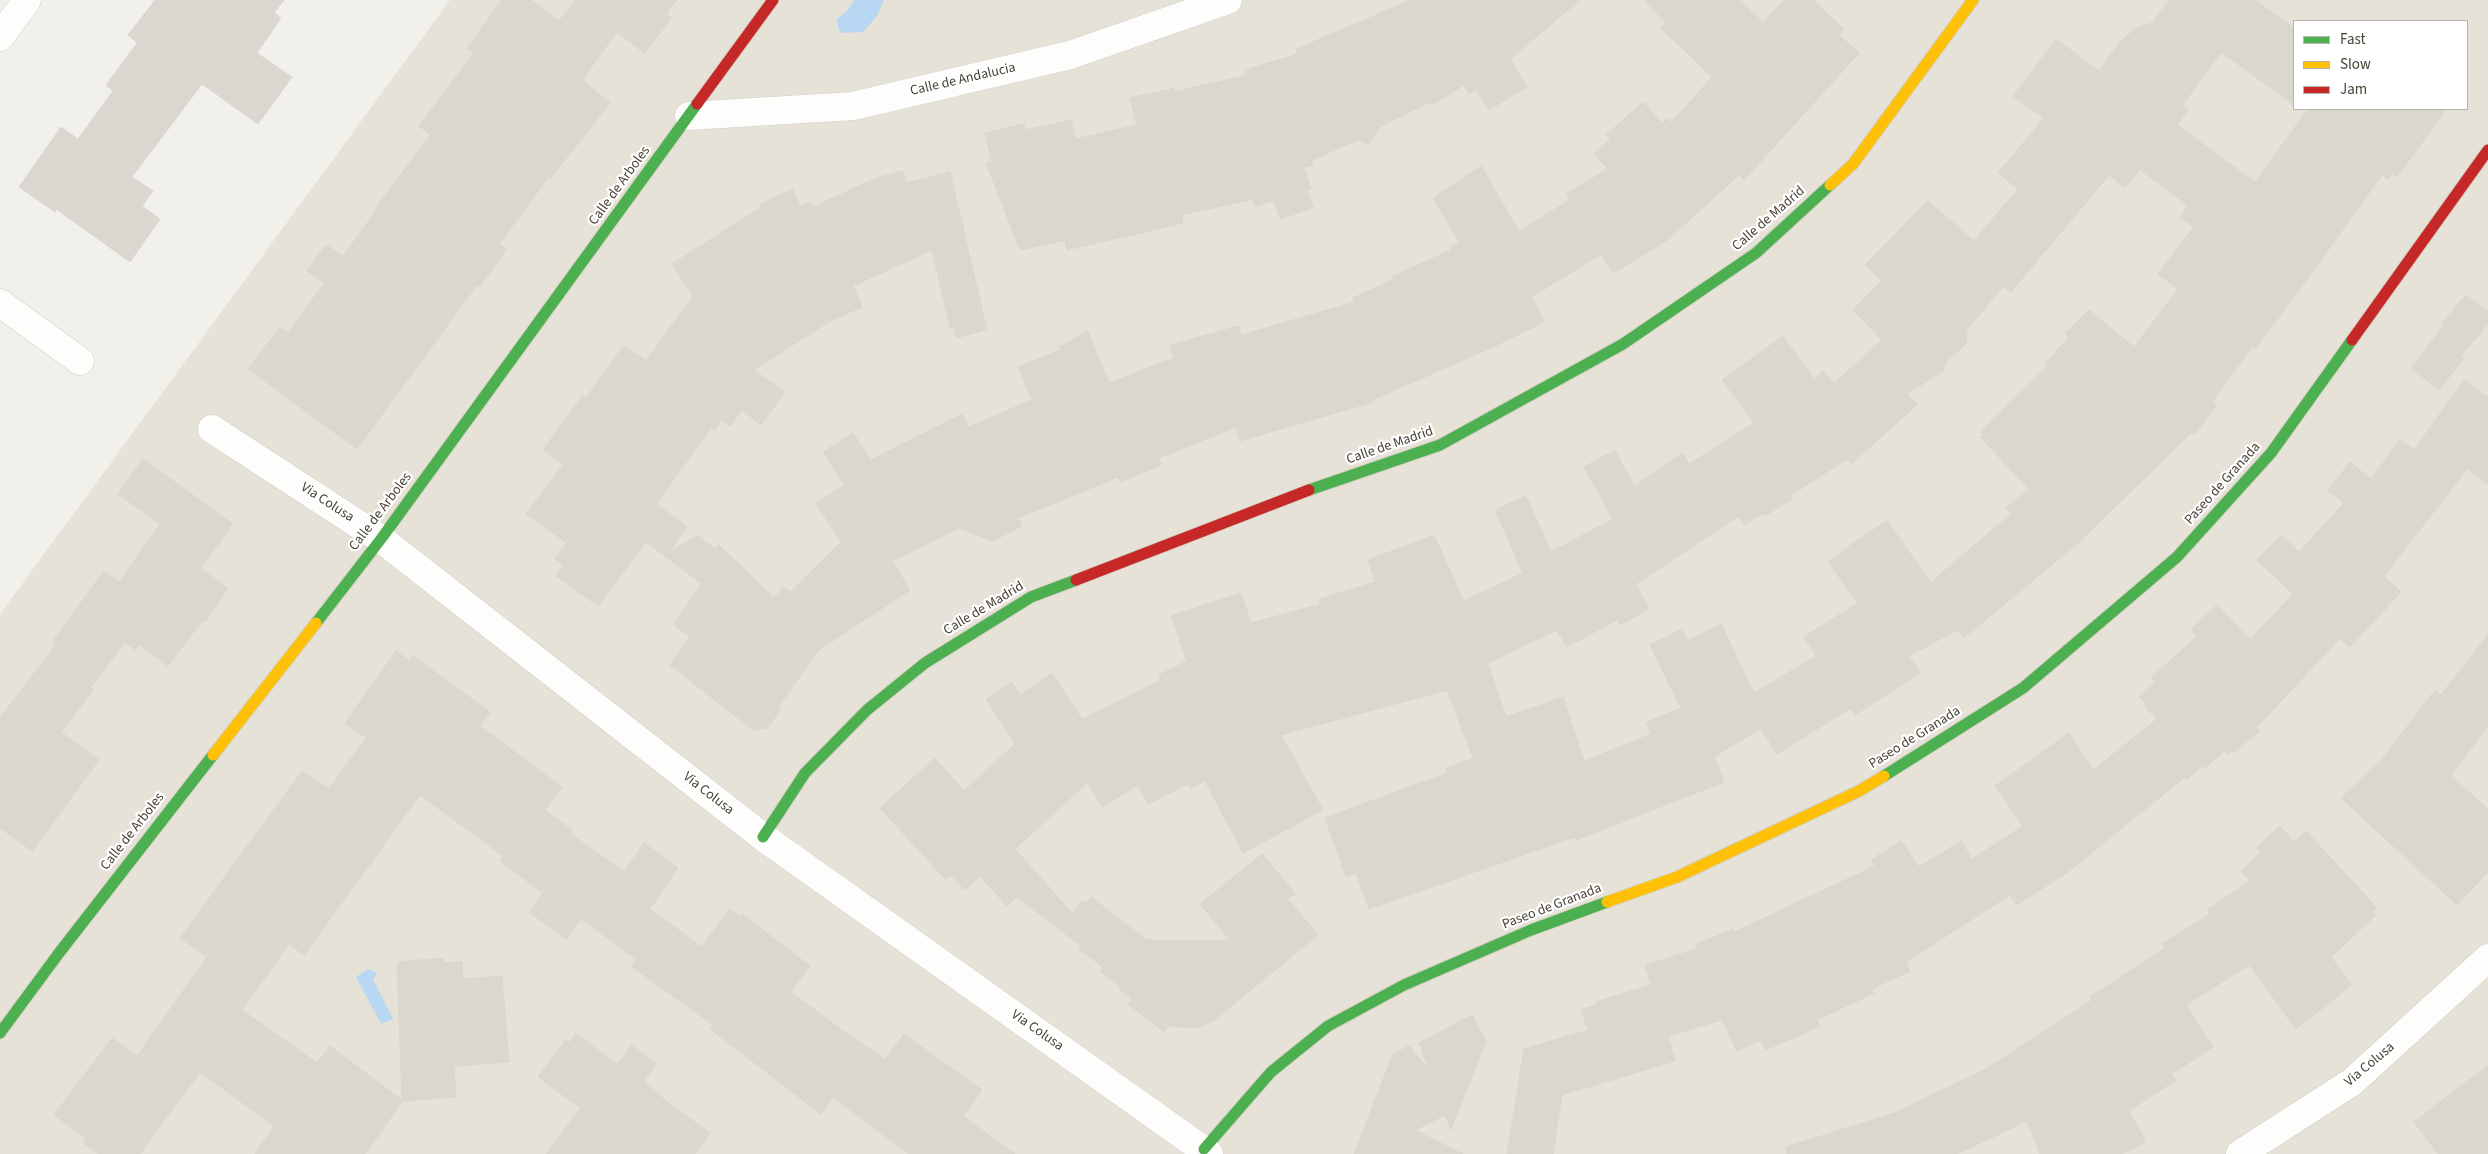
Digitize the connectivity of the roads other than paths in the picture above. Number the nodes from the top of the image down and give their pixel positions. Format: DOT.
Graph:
graph roads {
  1 [pos="27,0"];
  2 [pos="773,0"];
  3 [pos="1228,0"];
  4 [pos="1973,0"];
  5 [pos="0,38"];
  6 [pos="689,116"];
  7 [pos="2488,150"];
  8 [pos="0,304"];
  9 [pos="80,361"];
  10 [pos="212,428"];
  11 [pos="381,539"];
  12 [pos="762,836"];
  13 [pos="2488,958"];
  14 [pos="0,1033"];
  15 [pos="1206,1152"];
  16 [pos="2240,1154"];
  1 -- 5 [label="street"];
  2 -- 6 [label="street, Calle de Arboles"];
  3 -- 6 [label="street, Calle de Andalucia"];
  4 -- 12 [label="street, Calle de Madrid"];
  6 -- 11 [label="street, Calle de Arboles"];
  7 -- 15 [label="street, Paseo de Granada"];
  8 -- 9 [label="street"];
  10 -- 11 [label="street, Via Colusa"];
  11 -- 12 [label="street, Via Colusa"];
  11 -- 14 [label="street, Calle de Arboles"];
  12 -- 15 [label="street, Via Colusa"];
  13 -- 16 [label="street, Via Colusa"];
}
